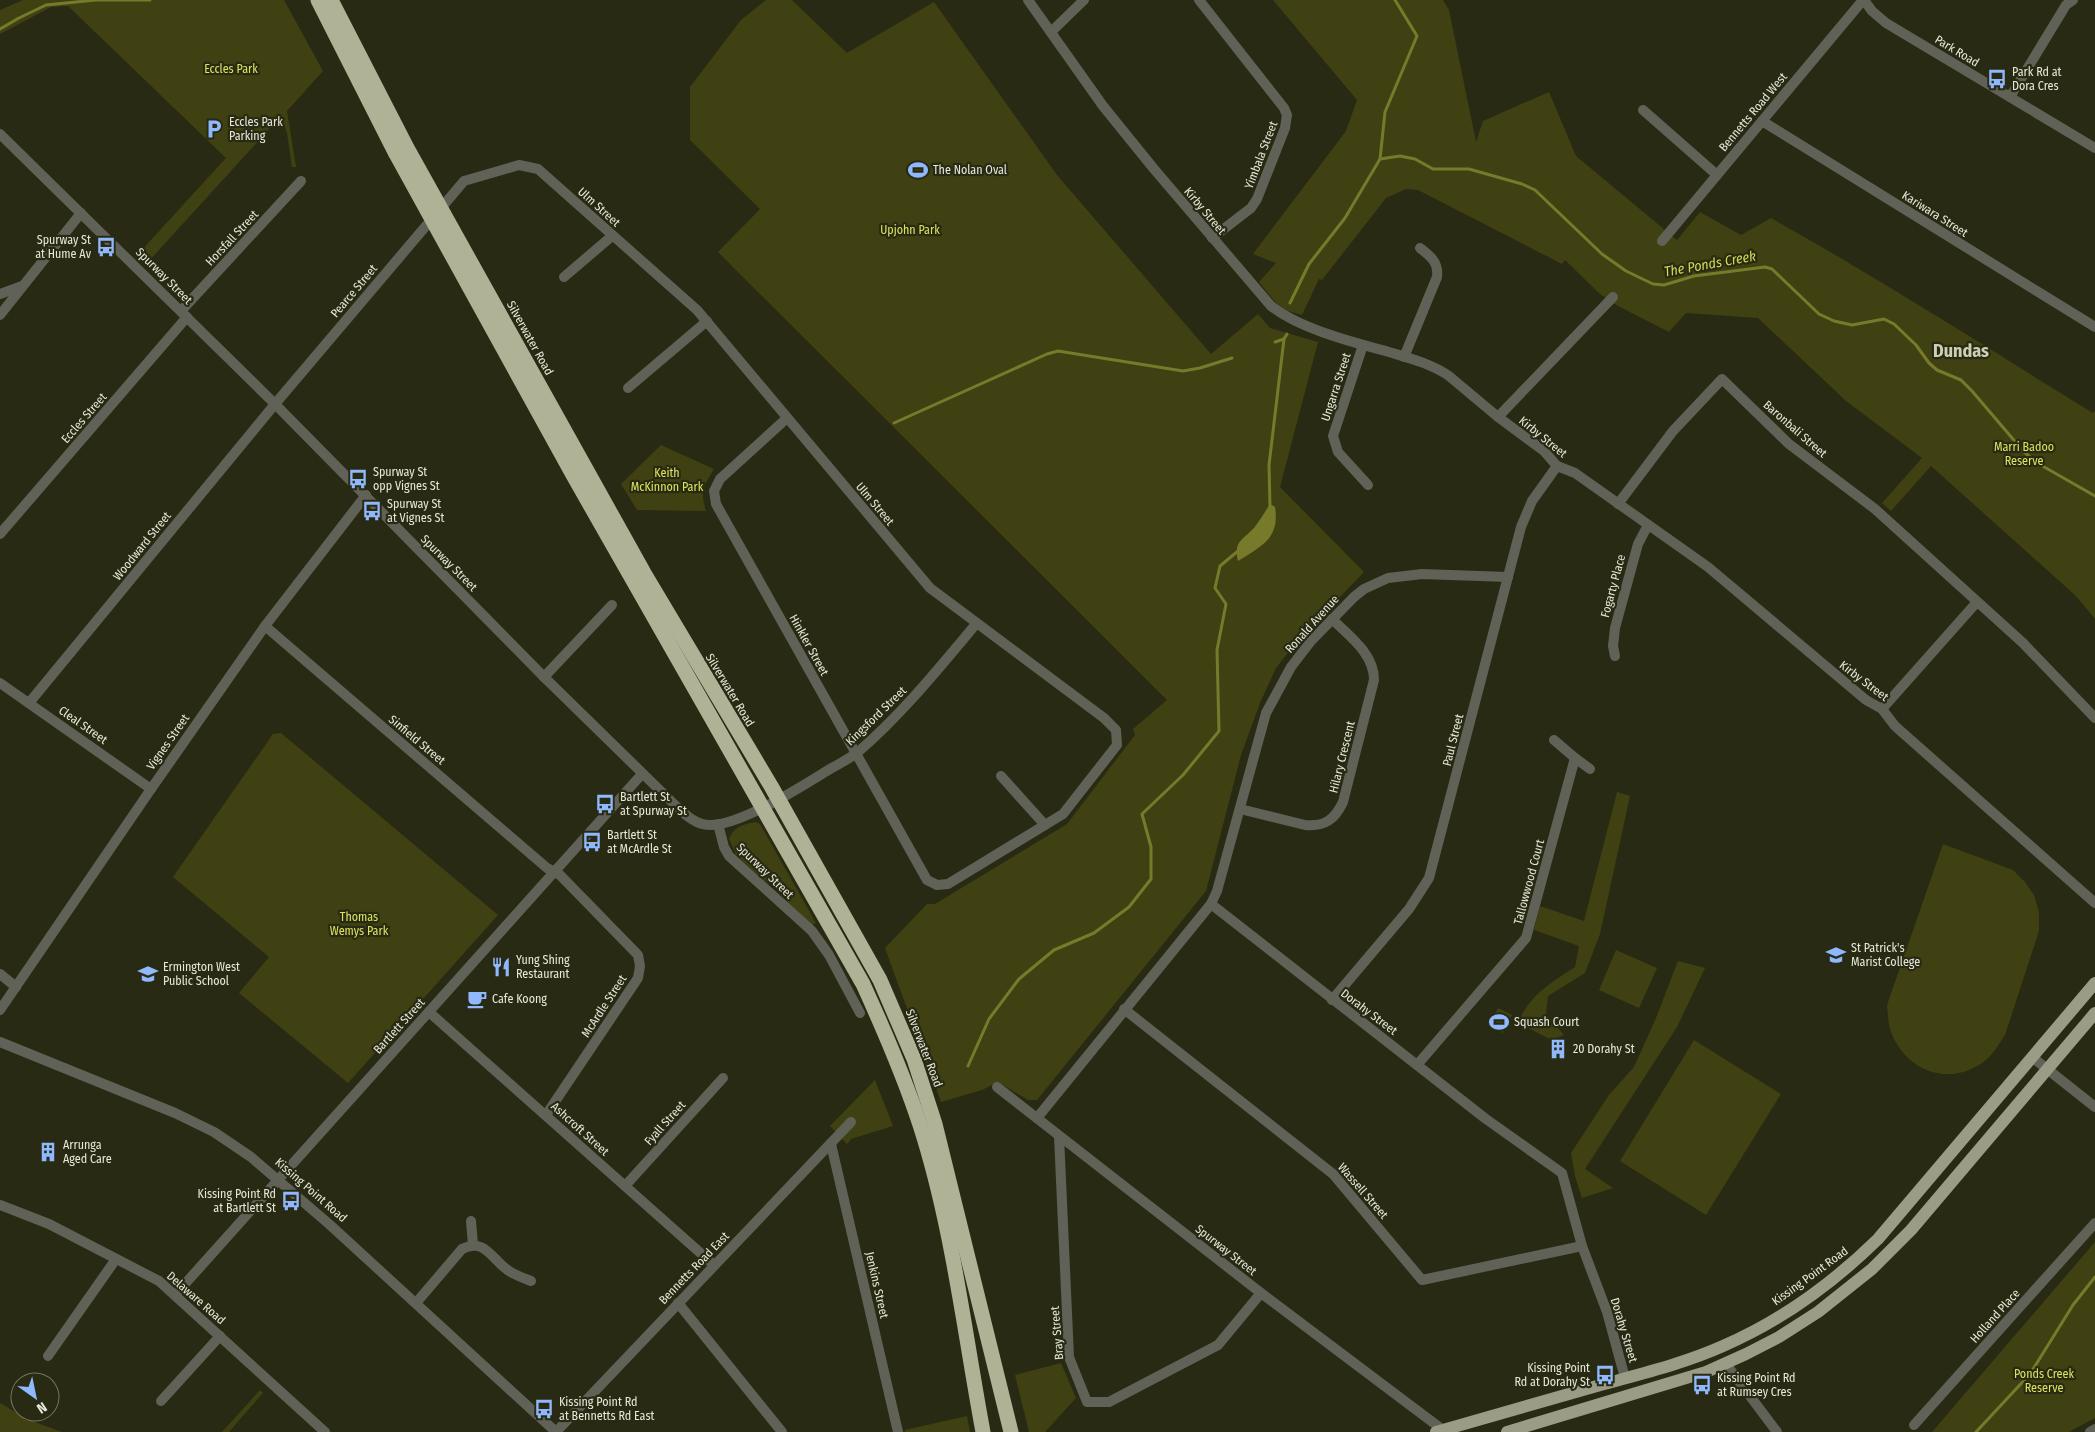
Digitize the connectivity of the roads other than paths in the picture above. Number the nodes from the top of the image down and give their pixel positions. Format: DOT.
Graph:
graph roads {
  1 [pos="1028,0"];
  2 [pos="1084,0"];
  3 [pos="1199,0"];
  4 [pos="1864,0"];
  5 [pos="323,1"];
  6 [pos="2067,2"];
  7 [pos="1051,32"];
  8 [pos="2010,97"];
  9 [pos="1643,110"];
  10 [pos="1762,120"];
  11 [pos="0,134"];
  12 [pos="2095,148"];
  13 [pos="1717,175"];
  14 [pos="301,181"];
  15 [pos="452,195"];
  16 [pos="81,213"];
  17 [pos="612,236"];
  18 [pos="1212,238"];
  19 [pos="1662,241"];
  20 [pos="1420,248"];
  21 [pos="564,277"];
  22 [pos="22,286"];
  23 [pos="0,294"];
  24 [pos="1613,297"];
  25 [pos="184,314"];
  26 [pos="0,315"];
  27 [pos="707,321"];
  28 [pos="2095,327"];
  29 [pos="1363,345"];
  30 [pos="1404,357"];
  31 [pos="628,388"];
  32 [pos="275,404"];
  33 [pos="787,418"];
  34 [pos="1498,418"];
  35 [pos="1557,466"];
  36 [pos="1368,485"];
  37 [pos="366,495"];
  38 [pos="1618,504"];
  39 [pos="1648,525"];
  40 [pos="0,534"];
  41 [pos="1508,577"];
  42 [pos="1977,602"];
  43 [pos="612,605"];
  44 [pos="1332,618"];
  45 [pos="976,624"];
  46 [pos="265,626"];
  47 [pos="1615,656"];
  48 [pos="544,677"];
  49 [pos="0,683"];
  50 [pos="29,703"];
  51 [pos="1882,709"];
  52 [pos="2095,718"];
  53 [pos="1554,740"];
  54 [pos="856,754"];
  55 [pos="1575,758"];
  56 [pos="1590,769"];
  57 [pos="642,774"];
  58 [pos="1001,776"];
  59 [pos="151,789"];
  60 [pos="779,799"];
  61 [pos="762,807"];
  62 [pos="1240,809"];
  63 [pos="718,824"];
  64 [pos="1045,825"];
  65 [pos="554,872"];
  66 [pos="948,884"];
  67 [pos="2095,903"];
  68 [pos="1211,904"];
  69 [pos="0,974"];
  70 [pos="2095,983"];
  71 [pos="16,987"];
  72 [pos="1332,1000"];
  73 [pos="0,1010"];
  74 [pos="1124,1010"];
  75 [pos="429,1012"];
  76 [pos="860,1013"];
  77 [pos="2095,1013"];
  78 [pos="0,1042"];
  79 [pos="2032,1057"];
  80 [pos="1417,1065"];
  81 [pos="2047,1070"];
  82 [pos="723,1078"];
  83 [pos="997,1087"];
  84 [pos="2095,1107"];
  85 [pos="546,1115"];
  86 [pos="1037,1118"];
  87 [pos="850,1122"];
  88 [pos="1059,1136"];
  89 [pos="831,1144"];
  90 [pos="278,1180"];
  91 [pos="625,1186"];
  92 [pos="0,1205"];
  93 [pos="472,1221"];
  94 [pos="2095,1224"];
  95 [pos="473,1245"];
  96 [pos="1582,1246"];
  97 [pos="116,1259"];
  98 [pos="714,1265"];
  99 [pos="531,1281"];
  100 [pos="1261,1293"];
  101 [pos="175,1295"];
  102 [pos="416,1303"];
  103 [pos="678,1303"];
  104 [pos="220,1336"];
  105 [pos="48,1356"];
  106 [pos="1726,1364"];
  107 [pos="1625,1378"];
  108 [pos="161,1401"];
  109 [pos="1914,1425"];
  110 [pos="2095,1429"];
  111 [pos="1440,1431"];
  112 [pos="325,1432"];
  113 [pos="556,1432"];
  114 [pos="782,1432"];
  115 [pos="898,1432"];
  116 [pos="982,1432"];
  117 [pos="1011,1432"];
  118 [pos="1507,1432"];
  119 [pos="1777,1432"];
  120 [pos="2090,1432"];
  1 -- 7 [label="street, Kirby Street"];
  2 -- 7 [label="street"];
  3 -- 18 [label="street, Yimbala Street"];
  4 -- 8 [label="street, Park Road"];
  4 -- 10 [label="street, Bennetts Road West"];
  5 -- 60 [label="highway, Silverwater Road"];
  5 -- 61 [label="highway, Silverwater Road"];
  6 -- 8 [label="street"];
  7 -- 18 [label="street, Kirby Street"];
  8 -- 12 [label="street, Park Road"];
  9 -- 13 [label="street"];
  10 -- 13 [label="street, Bennetts Road West"];
  10 -- 28 [label="street, Kariwara Street"];
  11 -- 16 [label="street, Spurway Street"];
  13 -- 19 [label="street, Bennetts Road West"];
  14 -- 25 [label="street, Horsfall Street"];
  15 -- 17 [label="street, Ulm Street"];
  15 -- 32 [label="street, Pearce Street"];
  16 -- 22 [label="street"];
  16 -- 25 [label="street, Spurway Street"];
  17 -- 21 [label="street"];
  17 -- 27 [label="street, Ulm Street"];
  18 -- 29 [label="street, Kirby Street"];
  20 -- 30 [label="street"];
  22 -- 23 [label="street"];
  22 -- 26 [label="street"];
  24 -- 34 [label="street"];
  25 -- 32 [label="street, Spurway Street"];
  25 -- 40 [label="street, Eccles Street"];
  27 -- 31 [label="street"];
  27 -- 33 [label="street, Ulm Street"];
  29 -- 30 [label="street, Kirby Street"];
  29 -- 36 [label="street, Ungarra Street"];
  30 -- 34 [label="street, Kirby Street"];
  32 -- 37 [label="street, Spurway Street"];
  32 -- 50 [label="street, Woodward Street"];
  33 -- 45 [label="street, Ulm Street"];
  33 -- 54 [label="street, Hinkler Street"];
  34 -- 35 [label="street, Kirby Street"];
  35 -- 38 [label="street, Kirby Street"];
  35 -- 41 [label="street, Paul Street"];
  37 -- 46 [label="street, Vignes Street"];
  37 -- 48 [label="street, Spurway Street"];
  38 -- 39 [label="street, Kirby Street"];
  38 -- 42 [label="street, Baronbali Street"];
  39 -- 47 [label="street, Fogarty Place"];
  39 -- 51 [label="street, Kirby Street"];
  41 -- 44 [label="street, Ronald Avenue"];
  41 -- 72 [label="street, Paul Street"];
  42 -- 51 [label="street"];
  42 -- 52 [label="street, Baronbali Street"];
  43 -- 48 [label="street"];
  44 -- 62 [label="street, Ronald Avenue"];
  44 -- 62 [label="street, Hilary Crescent"];
  45 -- 54 [label="street, Kingsford Street"];
  45 -- 64 [label="street, Ulm Street"];
  46 -- 59 [label="street, Vignes Street"];
  46 -- 65 [label="street, Sinfield Street"];
  48 -- 57 [label="street, Spurway Street"];
  49 -- 50 [label="street, Cleal Street"];
  50 -- 59 [label="street, Cleal Street"];
  51 -- 67 [label="street, Kirby Street"];
  53 -- 55 [label="street"];
  54 -- 60 [label="street, Kingsford Street"];
  54 -- 66 [label="street, Hinkler Street"];
  55 -- 56 [label="street"];
  55 -- 80 [label="street, Tallowwood Court"];
  57 -- 63 [label="street, Spurway Street"];
  57 -- 65 [label="street, Bartlett Street"];
  58 -- 64 [label="street"];
  59 -- 71 [label="street, Vignes Street"];
  60 -- 61 [label="street, Kingsford Street"];
  60 -- 117 [label="highway, Silverwater Road"];
  61 -- 63 [label="street, Kingsford Street"];
  61 -- 116 [label="highway, Silverwater Road"];
  62 -- 68 [label="street, Ronald Avenue"];
  63 -- 76 [label="street, Spurway Street"];
  64 -- 66 [label="street, Ulm Street"];
  65 -- 75 [label="street, Bartlett Street"];
  65 -- 85 [label="street, McArdle Street"];
  68 -- 72 [label="street, Dorahy Street"];
  68 -- 74 [label="street"];
  69 -- 71 [label="street"];
  70 -- 79 [label="main road, Kissing Point Road"];
  71 -- 73 [label="street, Vignes Street"];
  72 -- 80 [label="street, Dorahy Street"];
  74 -- 86 [label="street"];
  74 -- 96 [label="street, Wassell Street"];
  75 -- 85 [label="street, Ashcroft Street"];
  75 -- 90 [label="street, Bartlett Street"];
  77 -- 81 [label="main road"];
  78 -- 90 [label="street, Kissing Point Road"];
  79 -- 81 [label="street"];
  79 -- 107 [label="main road, Kissing Point Road"];
  80 -- 96 [label="street, Dorahy Street"];
  81 -- 84 [label="street"];
  81 -- 106 [label="main road"];
  82 -- 91 [label="street, Fyall Street"];
  83 -- 86 [label="street, Spurway Street"];
  85 -- 91 [label="street, Ashcroft Street"];
  86 -- 88 [label="street, Spurway Street"];
  87 -- 89 [label="street, Bennetts Road East"];
  88 -- 100 [label="street, Spurway Street"];
  88 -- 100 [label="street, Bray Street"];
  89 -- 98 [label="street, Bennetts Road East"];
  89 -- 115 [label="street, Jenkins Street"];
  90 -- 101 [label="street, Bartlett Street"];
  90 -- 102 [label="street, Kissing Point Road"];
  91 -- 98 [label="street, Ashcroft Street"];
  92 -- 97 [label="street, Delaware Road"];
  93 -- 95 [label="street"];
  94 -- 109 [label="street, Holland Place"];
  95 -- 99 [label="street"];
  95 -- 102 [label="street"];
  96 -- 107 [label="street, Dorahy Street"];
  97 -- 101 [label="street, Delaware Road"];
  97 -- 105 [label="street"];
  98 -- 103 [label="street, Bennetts Road East"];
  100 -- 111 [label="street, Spurway Street"];
  101 -- 104 [label="street, Delaware Road"];
  102 -- 113 [label="street, Kissing Point Road"];
  103 -- 113 [label="street, Bennetts Road East"];
  103 -- 114 [label="street"];
  104 -- 108 [label="street"];
  104 -- 112 [label="street, Delaware Road"];
  106 -- 118 [label="main road"];
  106 -- 119 [label="street"];
  107 -- 111 [label="main road, Kissing Point Road"];
  110 -- 120 [label="street"];
}
